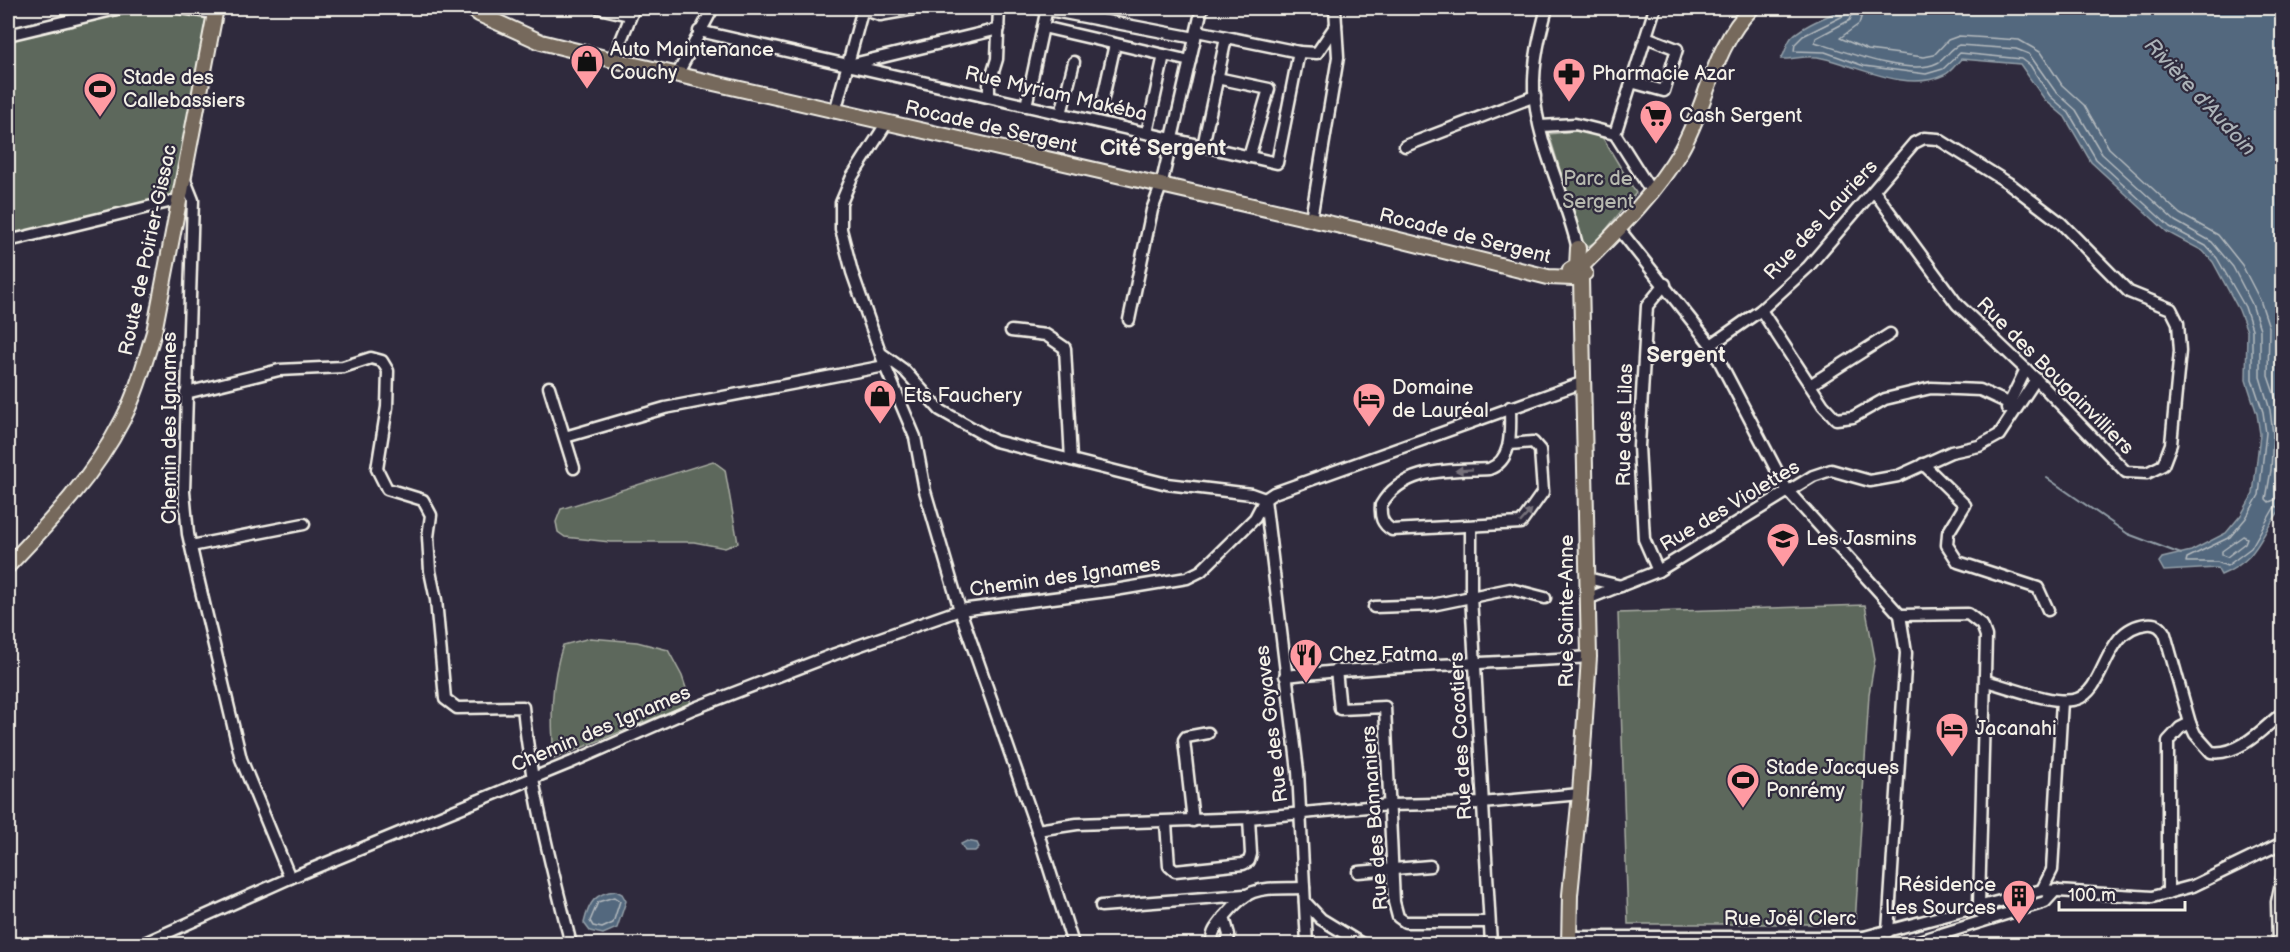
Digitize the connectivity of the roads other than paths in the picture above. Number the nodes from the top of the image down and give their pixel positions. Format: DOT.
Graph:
graph roads {
  1 [pos="121,8"];
  2 [pos="181,8"];
  3 [pos="471,8"];
  4 [pos="598,8"];
  5 [pos="713,8"];
  6 [pos="861,8"];
  7 [pos="920,8"];
  8 [pos="999,8"];
  9 [pos="1038,8"];
  10 [pos="1047,8"];
  11 [pos="1202,8"];
  12 [pos="1333,8"];
  13 [pos="1547,8"];
  14 [pos="1655,8"];
  15 [pos="1752,8"];
  16 [pos="215,10"];
  17 [pos="632,11"];
  18 [pos="1336,25"];
  19 [pos="1043,27"];
  20 [pos="999,28"];
  21 [pos="699,31"];
  22 [pos="8,35"];
  23 [pos="1196,35"];
  24 [pos="1646,37"];
  25 [pos="1226,38"];
  26 [pos="1115,44"];
  27 [pos="1299,52"];
  28 [pos="1317,53"];
  29 [pos="1164,55"];
  30 [pos="1337,55"];
  31 [pos="613,60"];
  32 [pos="1190,61"];
  33 [pos="1074,62"];
  34 [pos="850,65"];
  35 [pos="677,75"];
  36 [pos="1217,78"];
  37 [pos="1632,82"];
  38 [pos="1535,96"];
  39 [pos="989,97"];
  40 [pos="1103,98"];
  41 [pos="1026,106"];
  42 [pos="836,112"];
  43 [pos="1061,114"];
  44 [pos="886,124"];
  45 [pos="1540,126"];
  46 [pos="1147,133"];
  47 [pos="1615,134"];
  48 [pos="1924,138"];
  49 [pos="1172,139"];
  50 [pos="1203,146"];
  51 [pos="1405,146"];
  52 [pos="1249,157"];
  53 [pos="185,180"];
  54 [pos="1161,186"];
  55 [pos="1651,191"];
  56 [pos="1874,191"];
  57 [pos="181,199"];
  58 [pos="1311,219"];
  59 [pos="1619,229"];
  60 [pos="8,241"];
  61 [pos="1578,248"];
  62 [pos="1581,271"];
  63 [pos="1665,284"];
  64 [pos="1761,310"];
  65 [pos="1130,320"];
  66 [pos="1011,330"];
  67 [pos="1890,334"];
  68 [pos="1711,345"];
  69 [pos="882,354"];
  70 [pos="885,366"];
  71 [pos="2026,369"];
  72 [pos="2036,379"];
  73 [pos="1584,382"];
  74 [pos="1809,385"];
  75 [pos="549,387"];
  76 [pos="186,393"];
  77 [pos="2008,403"];
  78 [pos="1510,407"];
  79 [pos="2007,423"];
  80 [pos="565,437"];
  81 [pos="1510,444"];
  82 [pos="1071,460"];
  83 [pos="1923,464"];
  84 [pos="574,468"];
  85 [pos="1787,490"];
  86 [pos="1265,499"];
  87 [pos="304,524"];
  88 [pos="1471,527"];
  89 [pos="191,546"];
  90 [pos="8,566"];
  91 [pos="1658,570"];
  92 [pos="1587,578"];
  93 [pos="1621,586"];
  94 [pos="1471,596"];
  95 [pos="1545,598"];
  96 [pos="1587,599"];
  97 [pos="1374,607"];
  98 [pos="960,610"];
  99 [pos="2048,610"];
  100 [pos="1900,615"];
  101 [pos="1589,657"];
  102 [pos="1477,665"];
  103 [pos="1336,670"];
  104 [pos="1285,676"];
  105 [pos="1986,681"];
  106 [pos="2062,701"];
  107 [pos="2283,713"];
  108 [pos="2190,723"];
  109 [pos="1208,733"];
  110 [pos="532,779"];
  111 [pos="1580,794"];
  112 [pos="1482,802"];
  113 [pos="1389,805"];
  114 [pos="1300,812"];
  115 [pos="1249,818"];
  116 [pos="1193,822"];
  117 [pos="1166,823"];
  118 [pos="1037,830"];
  119 [pos="2283,843"];
  120 [pos="1430,866"];
  121 [pos="1393,869"];
  122 [pos="1358,872"];
  123 [pos="290,878"];
  124 [pos="2283,878"];
  125 [pos="1304,888"];
  126 [pos="2042,890"];
  127 [pos="2056,890"];
  128 [pos="2168,893"];
  129 [pos="1245,895"];
  130 [pos="1305,902"];
  131 [pos="1979,905"];
  132 [pos="1101,906"];
  133 [pos="1224,917"];
  134 [pos="1489,922"];
  135 [pos="1887,932"];
  136 [pos="1864,937"];
  137 [pos="1569,941"];
  138 [pos="1587,941"];
  139 [pos="142,945"];
  140 [pos="571,945"];
  141 [pos="1073,945"];
  142 [pos="1213,945"];
  143 [pos="1227,945"];
  144 [pos="1307,945"];
  145 [pos="1362,945"];
  146 [pos="1491,945"];
  147 [pos="1879,945"];
  148 [pos="1910,945"];
  149 [pos="2278,945"];
  1 -- 22 [label="street"];
  2 -- 16 [label="street"];
  3 -- 31 [label="main road, Rocade de Sergent"];
  4 -- 17 [label="street"];
  5 -- 21 [label="street"];
  6 -- 7 [label="street"];
  6 -- 34 [label="street"];
  8 -- 20 [label="street"];
  9 -- 10 [label="street"];
  10 -- 19 [label="street"];
  10 -- 23 [label="street"];
  11 -- 23 [label="street"];
  12 -- 18 [label="street"];
  13 -- 38 [label="street"];
  14 -- 24 [label="street"];
  15 -- 55 [label="main road"];
  16 -- 53 [label="main road, Route de Poirier-Gissac"];
  17 -- 31 [label="street"];
  18 -- 28 [label="street"];
  18 -- 30 [label="street"];
  19 -- 26 [label="street"];
  19 -- 41 [label="street"];
  20 -- 34 [label="street"];
  20 -- 39 [label="street"];
  21 -- 34 [label="street, Rue Myriam Makéba"];
  21 -- 35 [label="street"];
  23 -- 25 [label="street"];
  23 -- 32 [label="street"];
  24 -- 37 [label="street"];
  24 -- 37 [label="street"];
  25 -- 27 [label="street"];
  25 -- 36 [label="street"];
  26 -- 29 [label="street"];
  26 -- 40 [label="street"];
  27 -- 28 [label="street"];
  27 -- 52 [label="street, Rue Myriam Makéba"];
  28 -- 30 [label="street"];
  29 -- 32 [label="street"];
  29 -- 46 [label="street"];
  30 -- 58 [label="street"];
  31 -- 35 [label="main road, Rocade de Sergent"];
  32 -- 49 [label="street"];
  33 -- 43 [label="street"];
  34 -- 39 [label="street, Rue Myriam Makéba"];
  34 -- 42 [label="street"];
  35 -- 42 [label="main road, Rocade de Sergent"];
  36 -- 50 [label="street"];
  36 -- 52 [label="street"];
  37 -- 47 [label="street"];
  38 -- 45 [label="street"];
  38 -- 51 [label="street"];
  39 -- 41 [label="street, Rue Myriam Makéba"];
  41 -- 43 [label="street, Rue Myriam Makéba"];
  42 -- 44 [label="main road, Rocade de Sergent"];
  43 -- 46 [label="street, Rue Myriam Makéba"];
  44 -- 54 [label="main road, Rocade de Sergent"];
  44 -- 69 [label="street"];
  45 -- 47 [label="street"];
  45 -- 61 [label="street"];
  46 -- 49 [label="street, Rue Myriam Makéba"];
  47 -- 55 [label="street"];
  48 -- 56 [label="street, Rue des Lauriers"];
  48 -- 72 [label="street, Rue des Bougainvilliers"];
  49 -- 50 [label="street, Rue Myriam Makéba"];
  49 -- 54 [label="street"];
  50 -- 52 [label="street, Rue Myriam Makéba"];
  53 -- 57 [label="main road, Route de Poirier-Gissac"];
  53 -- 76 [label="street, Chemin des Ignames"];
  54 -- 58 [label="main road, Rocade de Sergent"];
  54 -- 65 [label="street"];
  55 -- 59 [label="main road"];
  56 -- 64 [label="street, Rue des Lauriers"];
  56 -- 71 [label="street, Rue des Bougainvilliers"];
  57 -- 60 [label="street"];
  57 -- 90 [label="main road, Route de Poirier-Gissac"];
  58 -- 62 [label="main road, Rocade de Sergent"];
  59 -- 62 [label="main road"];
  59 -- 63 [label="street"];
  61 -- 62 [label="main road, Rue Sainte-Anne"];
  62 -- 73 [label="main road, Rue Sainte-Anne"];
  63 -- 68 [label="street"];
  63 -- 91 [label="street, Rue des Lilas"];
  64 -- 68 [label="street, Rue des Lauriers"];
  64 -- 74 [label="street"];
  66 -- 82 [label="street"];
  67 -- 74 [label="street"];
  68 -- 85 [label="street"];
  69 -- 70 [label="street"];
  69 -- 82 [label="street"];
  70 -- 80 [label="street"];
  70 -- 98 [label="street"];
  71 -- 72 [label="street, Rue des Bougainvilliers"];
  71 -- 77 [label="street"];
  72 -- 79 [label="street, Rue des Violettes"];
  73 -- 78 [label="street"];
  73 -- 92 [label="main road, Rue Sainte-Anne"];
  74 -- 77 [label="street"];
  75 -- 80 [label="street"];
  76 -- 89 [label="street, Chemin des Ignames"];
  76 -- 110 [label="street"];
  77 -- 79 [label="street"];
  78 -- 81 [label="street"];
  78 -- 86 [label="street"];
  79 -- 83 [label="street, Rue des Violettes"];
  80 -- 84 [label="street"];
  88 -- 81 [label="street, one-way"];
  81 -- 88 [label="street, one-way"];
  82 -- 86 [label="street"];
  83 -- 85 [label="street, Rue des Violettes"];
  83 -- 99 [label="street"];
  85 -- 91 [label="street, Rue des Violettes"];
  85 -- 100 [label="street"];
  86 -- 98 [label="street, Chemin des Ignames"];
  86 -- 104 [label="street, Rue des Goyaves"];
  87 -- 89 [label="street"];
  88 -- 94 [label="street, Rue des Cocotiers"];
  89 -- 123 [label="street, Chemin des Ignames"];
  91 -- 93 [label="street, Rue des Violettes"];
  92 -- 93 [label="street"];
  92 -- 96 [label="main road, Rue Sainte-Anne"];
  93 -- 96 [label="street, Rue des Violettes"];
  94 -- 95 [label="street"];
  94 -- 97 [label="street"];
  94 -- 102 [label="street, Rue des Cocotiers"];
  96 -- 101 [label="main road, Rue Sainte-Anne"];
  98 -- 110 [label="street, Chemin des Ignames"];
  98 -- 118 [label="street"];
  100 -- 105 [label="street"];
  100 -- 135 [label="street"];
  101 -- 102 [label="street"];
  101 -- 111 [label="main road, Rue Sainte-Anne"];
  102 -- 103 [label="street"];
  102 -- 112 [label="street, Rue des Cocotiers"];
  103 -- 104 [label="street"];
  103 -- 113 [label="street, Rue des Bannaniers"];
  104 -- 114 [label="street, Rue des Goyaves"];
  105 -- 106 [label="street"];
  105 -- 131 [label="street"];
  106 -- 108 [label="street"];
  106 -- 126 [label="street"];
  107 -- 108 [label="street"];
  108 -- 128 [label="street"];
  109 -- 116 [label="street"];
  110 -- 123 [label="street, Chemin des Ignames"];
  110 -- 140 [label="street"];
  111 -- 112 [label="street"];
  111 -- 137 [label="main road, Rue Sainte-Anne"];
  112 -- 113 [label="street"];
  112 -- 134 [label="street, Rue des Cocotiers"];
  113 -- 114 [label="street"];
  113 -- 121 [label="street, Rue des Bannaniers"];
  114 -- 115 [label="street"];
  114 -- 125 [label="street, Rue des Goyaves"];
  115 -- 116 [label="street"];
  115 -- 117 [label="street"];
  116 -- 117 [label="street"];
  117 -- 118 [label="street"];
  118 -- 141 [label="street"];
  119 -- 128 [label="street, Rue Joël Clerc"];
  120 -- 121 [label="street"];
  121 -- 122 [label="street"];
  121 -- 134 [label="street, Rue des Bannaniers"];
  123 -- 139 [label="street"];
  124 -- 149 [label="street"];
  125 -- 129 [label="street"];
  125 -- 130 [label="street, Rue des Goyaves"];
  126 -- 127 [label="street, Rue Joël Clerc"];
  126 -- 131 [label="street, Rue Joël Clerc"];
  127 -- 128 [label="street, Rue Joël Clerc"];
  127 -- 148 [label="street"];
  129 -- 132 [label="street"];
  129 -- 133 [label="street"];
  130 -- 144 [label="street, Rue des Goyaves"];
  130 -- 145 [label="street"];
  131 -- 135 [label="street, Rue Joël Clerc"];
  133 -- 142 [label="street"];
  133 -- 143 [label="street"];
  134 -- 146 [label="street, Rue des Cocotiers"];
  135 -- 136 [label="street, Rue Joël Clerc"];
  136 -- 138 [label="street, Rue Joël Clerc"];
  136 -- 147 [label="street"];
  137 -- 138 [label="street, Rue Joël Clerc"];
}
